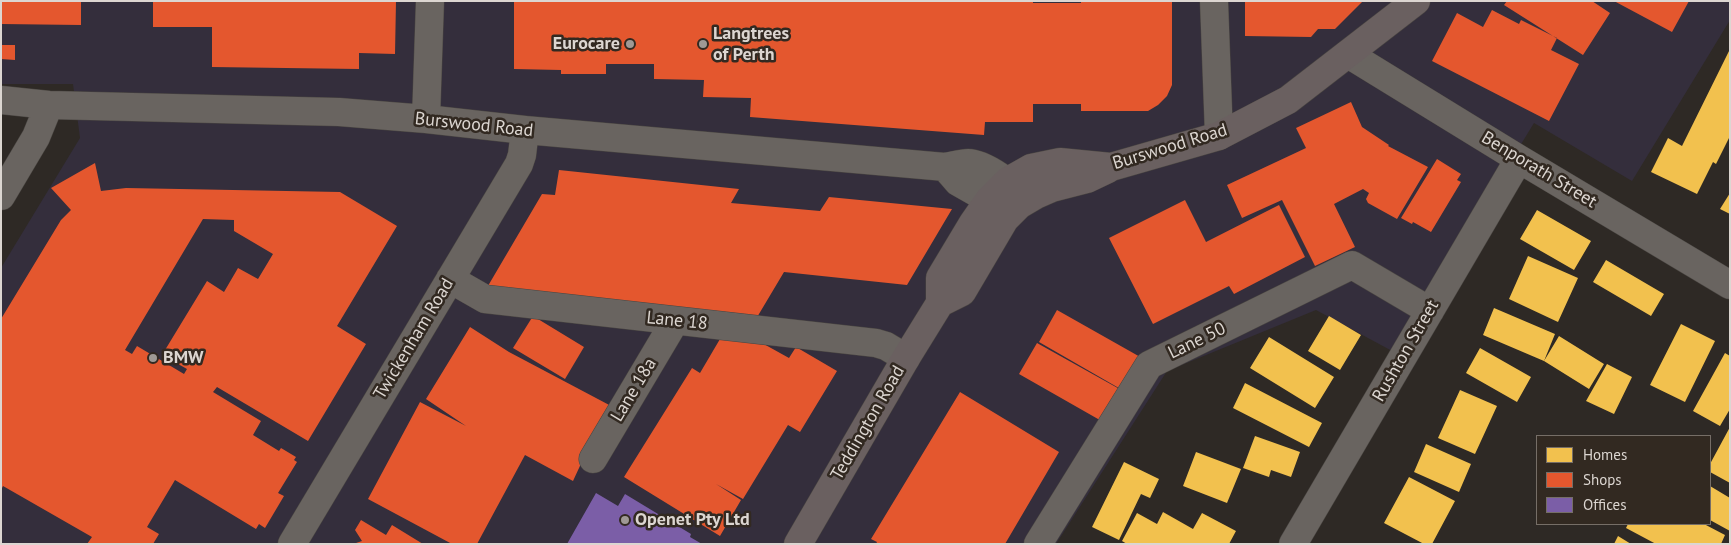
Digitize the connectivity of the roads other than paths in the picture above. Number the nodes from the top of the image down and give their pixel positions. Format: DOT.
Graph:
graph roads {
  1 [pos="430,1"];
  2 [pos="1214,1"];
  3 [pos="1416,1"];
  4 [pos="1348,54"];
  5 [pos="1,100"];
  6 [pos="49,105"];
  7 [pos="426,119"];
  8 [pos="525,130"];
  9 [pos="1219,136"];
  10 [pos="1519,159"];
  11 [pos="945,167"];
  12 [pos="1111,167"];
  13 [pos="1008,181"];
  14 [pos="1,196"];
  15 [pos="1010,204"];
  16 [pos="450,279"];
  17 [pos="1730,285"];
  18 [pos="1430,311"];
  19 [pos="675,321"];
  20 [pos="906,358"];
  21 [pos="593,459"];
  22 [pos="292,544"];
  23 [pos="798,544"];
  24 [pos="1038,544"];
  25 [pos="1293,544"];
  1 -- 7 [label="street"];
  2 -- 9 [label="street"];
  3 -- 4 [label="main road, Burswood Road"];
  4 -- 9 [label="main road, Burswood Road"];
  4 -- 10 [label="street, Benporath Street"];
  5 -- 6 [label="street, Burswood Road"];
  6 -- 7 [label="street, Burswood Road"];
  6 -- 14 [label="street"];
  7 -- 8 [label="street, Burswood Road"];
  8 -- 11 [label="street, Burswood Road"];
  8 -- 16 [label="street, Twickenham Road"];
  9 -- 12 [label="main road, Burswood Road"];
  10 -- 17 [label="street, Benporath Street"];
  10 -- 18 [label="street, Rushton Street"];
  11 -- 13 [label="street, Burswood Road"];
  11 -- 15 [label="street"];
  12 -- 13 [label="main road, Burswood Road"];
  12 -- 15 [label="main road, Teddington Road"];
  13 -- 15 [label="main road, Teddington Road"];
  15 -- 20 [label="main road, Teddington Road"];
  16 -- 19 [label="street, Lane 18"];
  16 -- 22 [label="street, Twickenham Road"];
  18 -- 24 [label="street, Lane 50"];
  18 -- 25 [label="street, Rushton Street"];
  19 -- 20 [label="street, Lane 18"];
  19 -- 21 [label="street, Lane 18a"];
  20 -- 23 [label="main road, Teddington Road"];
}
